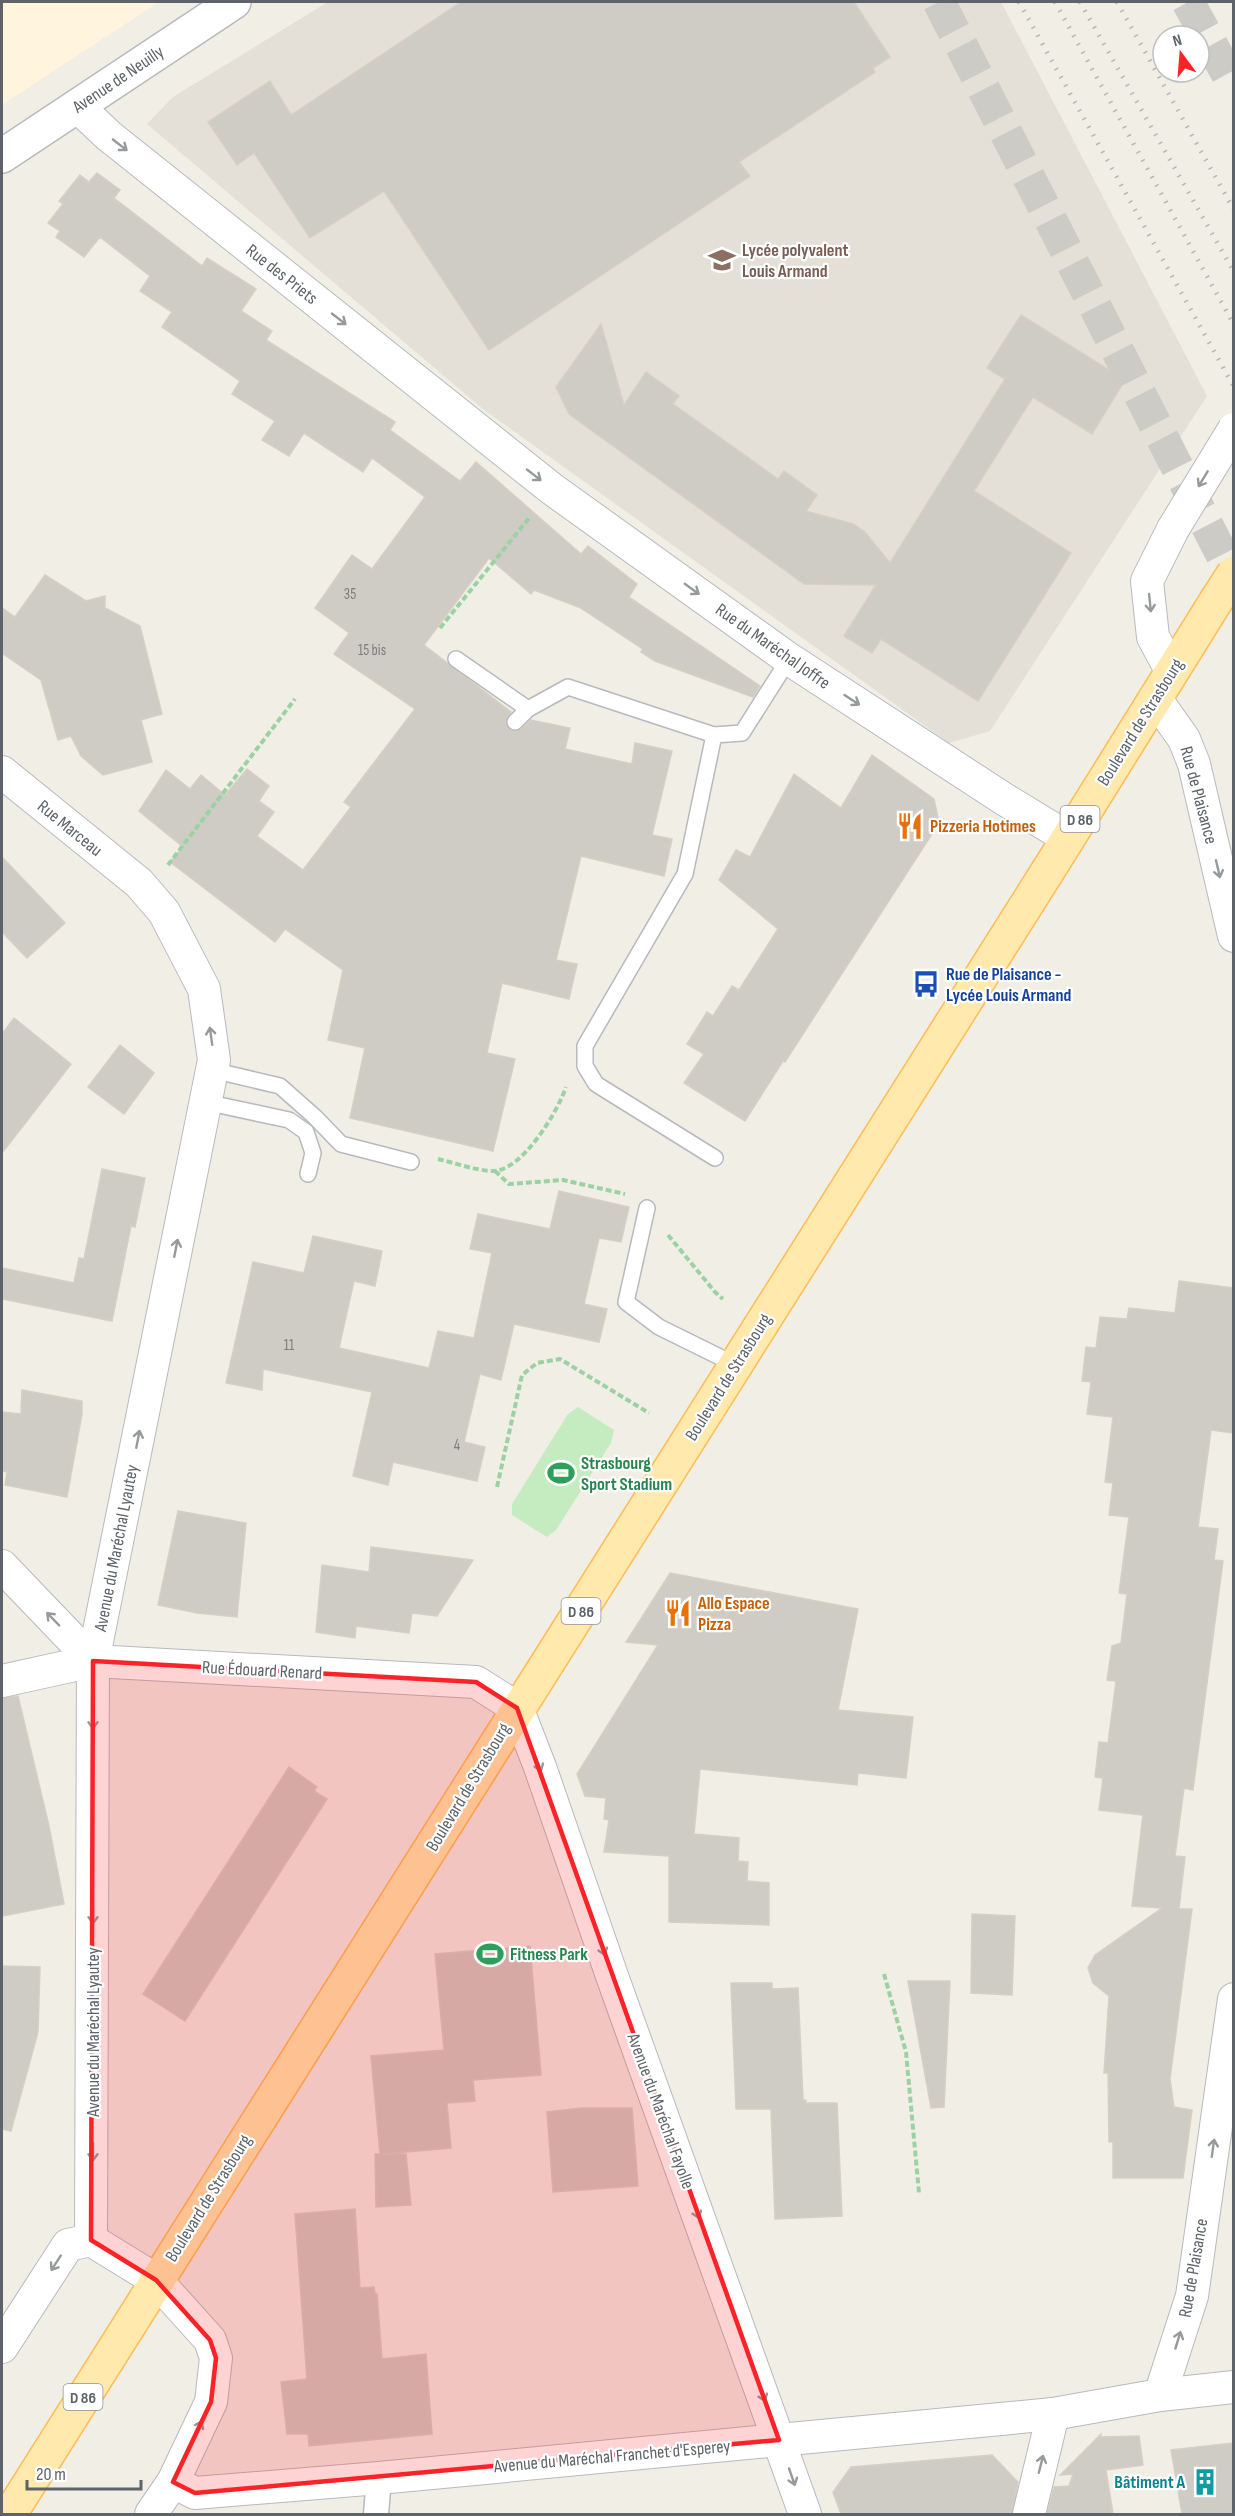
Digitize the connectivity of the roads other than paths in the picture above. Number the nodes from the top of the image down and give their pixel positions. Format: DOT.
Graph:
graph roads {
  1 [pos="234,2"];
  2 [pos="77,106"];
  3 [pos="2,156"];
  4 [pos="1233,429"];
  5 [pos="488,438"];
  6 [pos="1233,573"];
  7 [pos="456,658"];
  8 [pos="789,659"];
  9 [pos="1164,685"];
  10 [pos="528,709"];
  11 [pos="515,722"];
  12 [pos="714,735"];
  13 [pos="2,772"];
  14 [pos="1068,838"];
  15 [pos="143,887"];
  16 [pos="1233,936"];
  17 [pos="212,1070"];
  18 [pos="205,1102"];
  19 [pos="715,1158"];
  20 [pos="411,1162"];
  21 [pos="308,1174"];
  22 [pos="647,1208"];
  23 [pos="736,1365"];
  24 [pos="2,1566"];
  25 [pos="93,1661"];
  26 [pos="2,1681"];
  27 [pos="517,1708"];
  28 [pos="1233,1999"];
  29 [pos="91,2240"];
  30 [pos="156,2280"];
  31 [pos="2,2347"];
  32 [pos="1233,2387"];
  33 [pos="1160,2395"];
  34 [pos="1053,2414"];
  35 [pos="779,2440"];
  36 [pos="379,2478"];
  37 [pos="173,2482"];
  38 [pos="10,2514"];
  39 [pos="151,2514"];
  40 [pos="376,2514"];
  41 [pos="805,2514"];
  42 [pos="1029,2514"];
  1 -- 2 [label="street, Avenue de Neuilly"];
  2 -- 3 [label="street, Avenue de Neuilly"];
  2 -- 5 [label="street, Rue des Priets, one-way"];
  4 -- 9 [label="street, Rue de Plaisance, one-way, bridge"];
  5 -- 8 [label="street, Rue du Maréchal Joffre, one-way"];
  6 -- 9 [label="main road, Boulevard de Strasbourg / D 86, bridge"];
  7 -- 10 [label="lane"];
  8 -- 12 [label="lane"];
  8 -- 14 [label="street, Rue du Maréchal Joffre, one-way"];
  9 -- 14 [label="main road, Boulevard de Strasbourg / D 86"];
  9 -- 16 [label="street, Rue de Plaisance, one-way"];
  10 -- 11 [label="lane"];
  10 -- 12 [label="lane"];
  12 -- 19 [label="lane"];
  13 -- 15 [label="street, Rue Marceau"];
  14 -- 23 [label="main road, Boulevard de Strasbourg / D 86"];
  17 -- 15 [label="street, Avenue du Maréchal Lyautey, one-way"];
  17 -- 18 [label="street, Avenue du Maréchal Lyautey"];
  17 -- 20 [label="lane"];
  18 -- 21 [label="lane"];
  25 -- 18 [label="street, Avenue du Maréchal Lyautey, one-way"];
  22 -- 23 [label="lane"];
  23 -- 27 [label="main road, Boulevard de Strasbourg / D 86"];
  25 -- 24 [label="street, one-way"];
  25 -- 26 [label="street, Rue Édouard Renard"];
  25 -- 27 [label="street, Rue Édouard Renard"];
  25 -- 29 [label="street, Avenue du Maréchal Lyautey, one-way"];
  27 -- 30 [label="main road, Boulevard de Strasbourg / D 86"];
  27 -- 35 [label="street, Avenue du Maréchal Fayolle, one-way"];
  33 -- 28 [label="street, Rue de Plaisance, one-way"];
  29 -- 30 [label="street"];
  29 -- 31 [label="street, one-way"];
  37 -- 30 [label="street, one-way"];
  30 -- 38 [label="main road, Boulevard de Strasbourg / D 86"];
  32 -- 33 [label="street"];
  33 -- 34 [label="street"];
  34 -- 35 [label="street, Avenue du Maréchal Franchet d'Esperey"];
  42 -- 34 [label="street, one-way"];
  35 -- 36 [label="street, Avenue du Maréchal Franchet d'Esperey"];
  35 -- 41 [label="street, Avenue du Maréchal Fayolle, one-way"];
  36 -- 37 [label="street, Avenue du Maréchal Franchet d'Esperey"];
  36 -- 40 [label="street"];
  37 -- 39 [label="street"];
}
